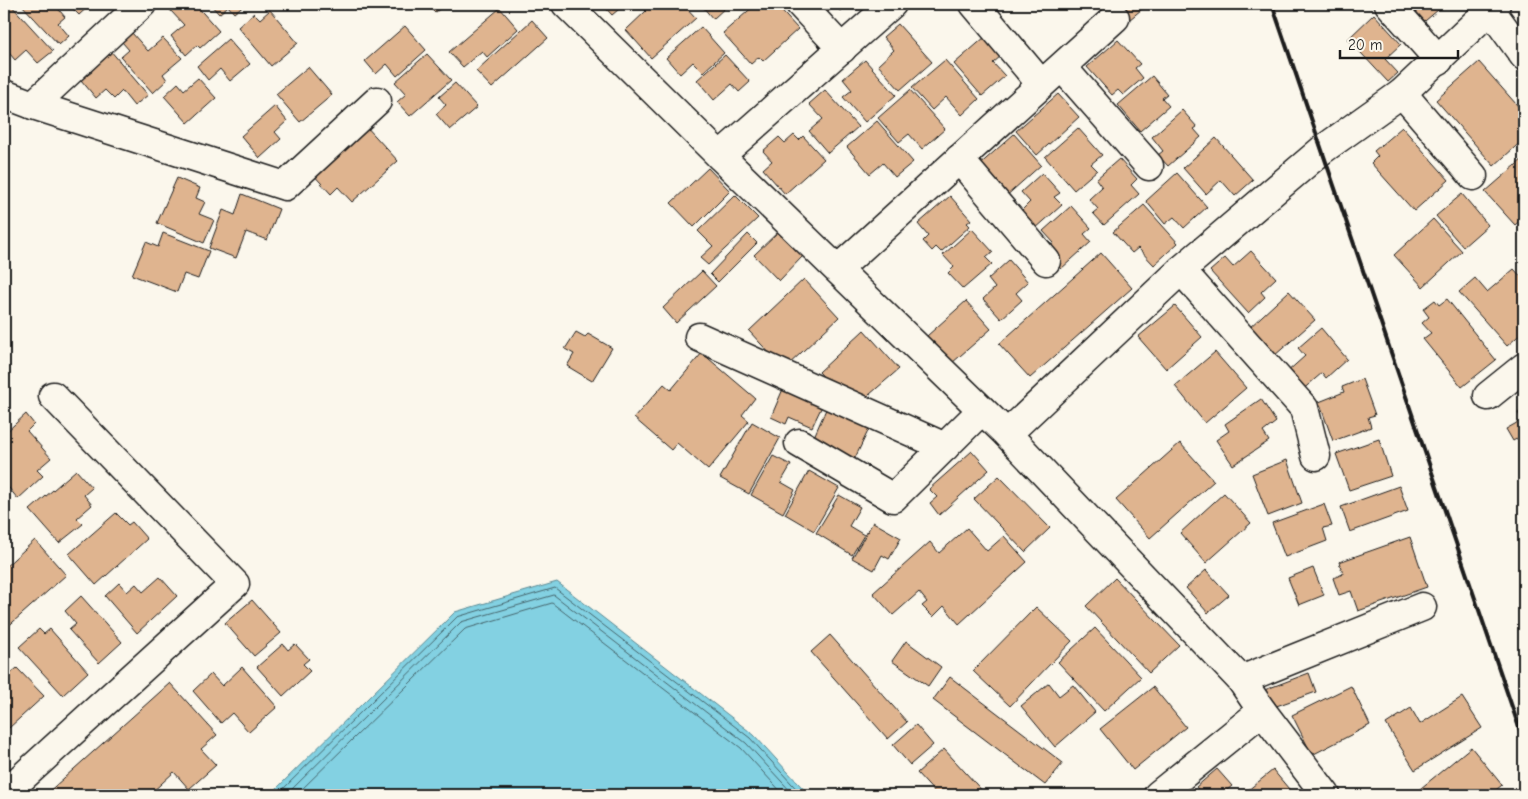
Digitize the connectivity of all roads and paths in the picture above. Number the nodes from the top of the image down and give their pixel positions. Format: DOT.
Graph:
graph roads {
  1 [pos="142,4"];
  2 [pos="566,4"];
  3 [pos="800,4"];
  4 [pos="892,4"];
  5 [pos="974,4"];
  6 [pos="1390,4"];
  7 [pos="1493,7"];
  8 [pos="1115,18"];
  9 [pos="842,49"];
  10 [pos="1524,56"];
  11 [pos="1439,60"];
  12 [pos="1062,67"];
  13 [pos="1041,84"];
  14 [pos="1402,93"];
  15 [pos="4,94"];
  16 [pos="377,101"];
  17 [pos="33,106"];
  18 [pos="720,156"];
  19 [pos="959,160"];
  20 [pos="1149,166"];
  21 [pos="1473,176"];
  22 [pos="1046,262"];
  23 [pos="838,269"];
  24 [pos="1181,270"];
  25 [pos="699,337"];
  26 [pos="1524,367"];
  27 [pos="53,396"];
  28 [pos="1488,396"];
  29 [pos="982,410"];
  30 [pos="1007,434"];
  31 [pos="799,443"];
  32 [pos="945,447"];
  33 [pos="1316,456"];
  34 [pos="1422,606"];
  35 [pos="1241,680"];
  36 [pos="1262,711"];
  37 [pos="4,795"];
  38 [pos="1158,795"];
  39 [pos="1326,795"];
  1 -- 17 [label="street"];
  2 -- 18 [label="street"];
  3 -- 9 [label="street"];
  4 -- 9 [label="street"];
  5 -- 13 [label="street"];
  6 -- 11 [label="street"];
  7 -- 10 [label="street"];
  7 -- 11 [label="street"];
  8 -- 12 [label="street"];
  9 -- 18 [label="street"];
  11 -- 14 [label="street"];
  12 -- 13 [label="street"];
  12 -- 20 [label="street"];
  13 -- 19 [label="street"];
  14 -- 21 [label="street"];
  14 -- 24 [label="street"];
  15 -- 17 [label="street"];
  16 -- 17 [label="street"];
  18 -- 23 [label="street"];
  19 -- 22 [label="street"];
  19 -- 23 [label="street"];
  23 -- 29 [label="street"];
  24 -- 30 [label="street"];
  24 -- 33 [label="street"];
  25 -- 32 [label="street"];
  26 -- 28 [label="street"];
  27 -- 37 [label="street"];
  29 -- 30 [label="street"];
  29 -- 32 [label="street"];
  30 -- 35 [label="street"];
  31 -- 32 [label="street"];
  34 -- 35 [label="street"];
  35 -- 36 [label="street"];
  36 -- 38 [label="street"];
  36 -- 39 [label="street"];
}
